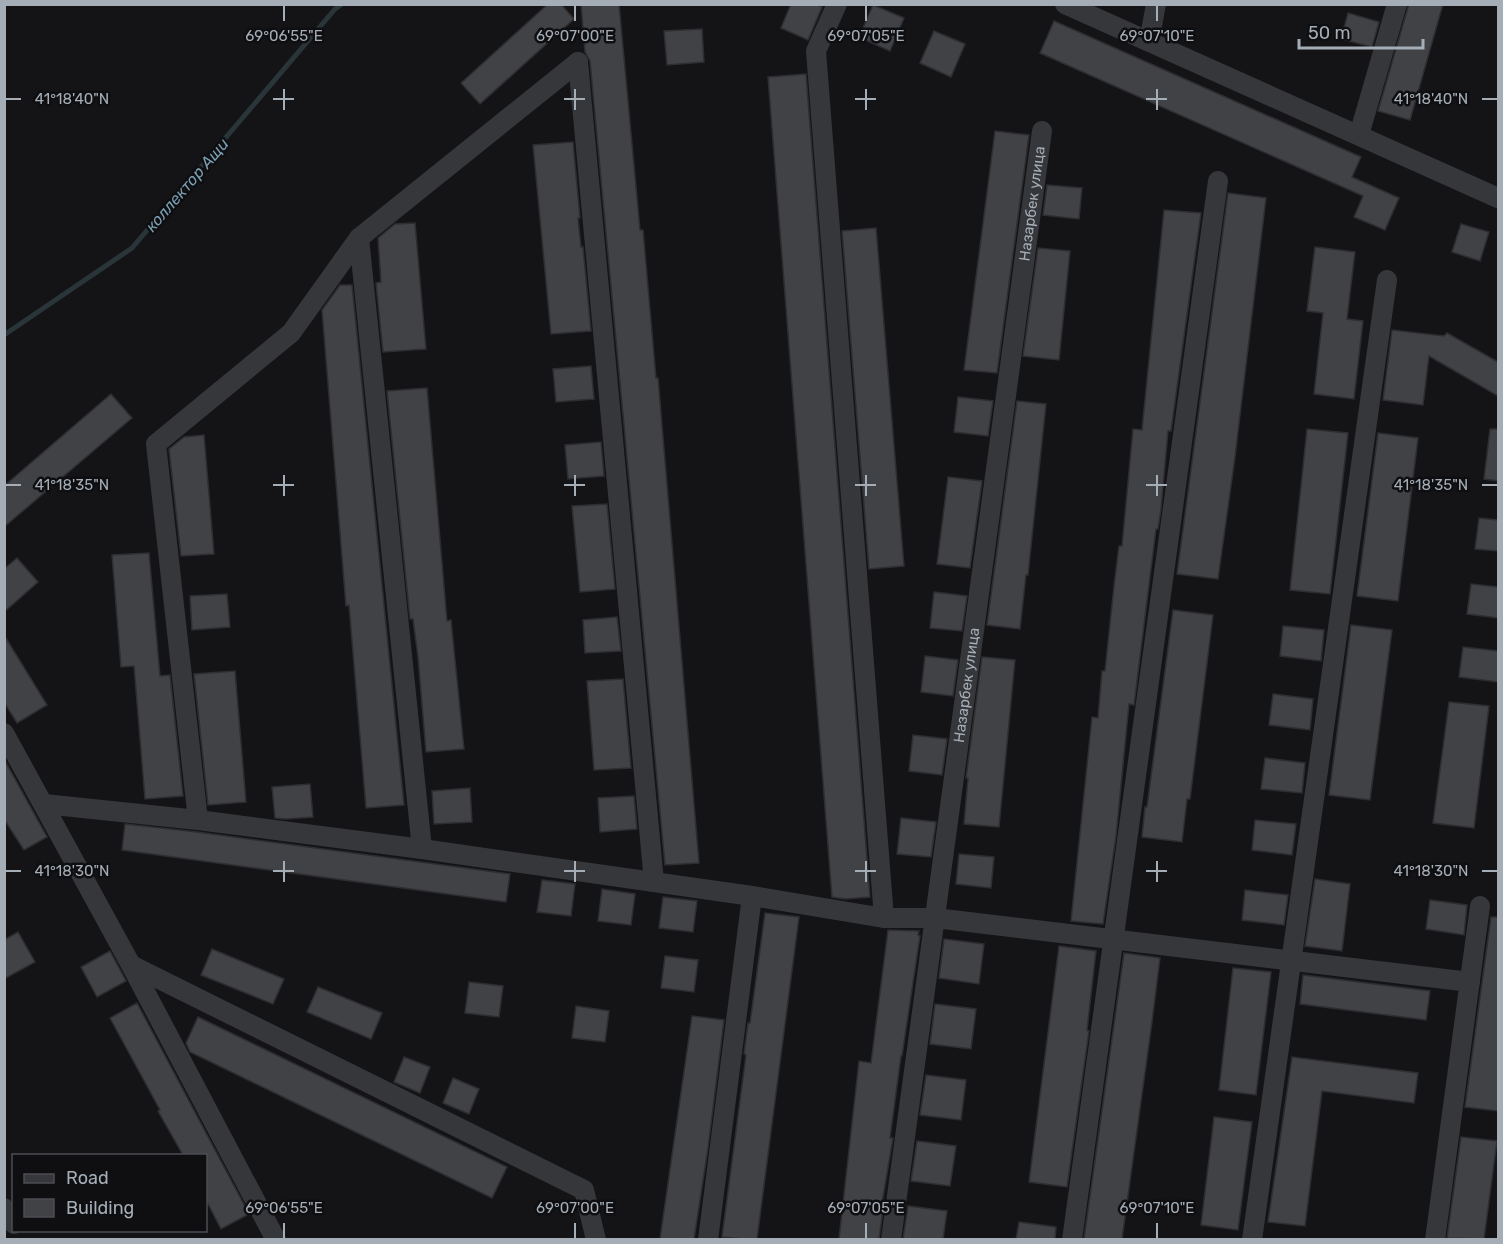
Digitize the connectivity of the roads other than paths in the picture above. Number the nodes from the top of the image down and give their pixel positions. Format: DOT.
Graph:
graph roads {
  1 [pos="837,4"];
  2 [pos="1065,4"];
  3 [pos="1156,4"];
  4 [pos="1397,4"];
  5 [pos="1149,42"];
  6 [pos="1042,131"];
  7 [pos="1359,135"];
  8 [pos="1218,181"];
  9 [pos="1498,198"];
  10 [pos="359,238"];
  11 [pos="1387,280"];
  12 [pos="4,733"];
  13 [pos="44,804"];
  14 [pos="198,820"];
  15 [pos="422,849"];
  16 [pos="654,882"];
  17 [pos="752,896"];
  18 [pos="1480,906"];
  19 [pos="884,918"];
  20 [pos="934,918"];
  21 [pos="1114,939"];
  22 [pos="1291,962"];
  23 [pos="131,965"];
  24 [pos="1470,982"];
  25 [pos="4,1208"];
  26 [pos="12,1221"];
  27 [pos="276,1239"];
  28 [pos="596,1239"];
  29 [pos="708,1239"];
  30 [pos="891,1239"];
  31 [pos="1072,1239"];
  32 [pos="1251,1239"];
  33 [pos="1435,1239"];
  1 -- 19 [label="street"];
  2 -- 5 [label="street"];
  3 -- 5 [label="street"];
  4 -- 7 [label="street"];
  5 -- 7 [label="street"];
  6 -- 20 [label="street, Назарбек улица"];
  7 -- 9 [label="street"];
  8 -- 21 [label="street"];
  10 -- 14 [label="street"];
  10 -- 15 [label="street"];
  10 -- 16 [label="street"];
  11 -- 22 [label="street"];
  12 -- 13 [label="street"];
  13 -- 14 [label="street"];
  13 -- 23 [label="street"];
  14 -- 15 [label="street"];
  15 -- 16 [label="street"];
  16 -- 17 [label="street"];
  17 -- 19 [label="street"];
  17 -- 29 [label="street"];
  18 -- 24 [label="street"];
  19 -- 20 [label="street"];
  20 -- 21 [label="street"];
  20 -- 30 [label="street, Назарбек улица"];
  21 -- 22 [label="street"];
  21 -- 31 [label="street"];
  22 -- 24 [label="street"];
  22 -- 32 [label="street"];
  23 -- 27 [label="street"];
  23 -- 28 [label="street"];
  24 -- 33 [label="street"];
  25 -- 26 [label="street"];
}
